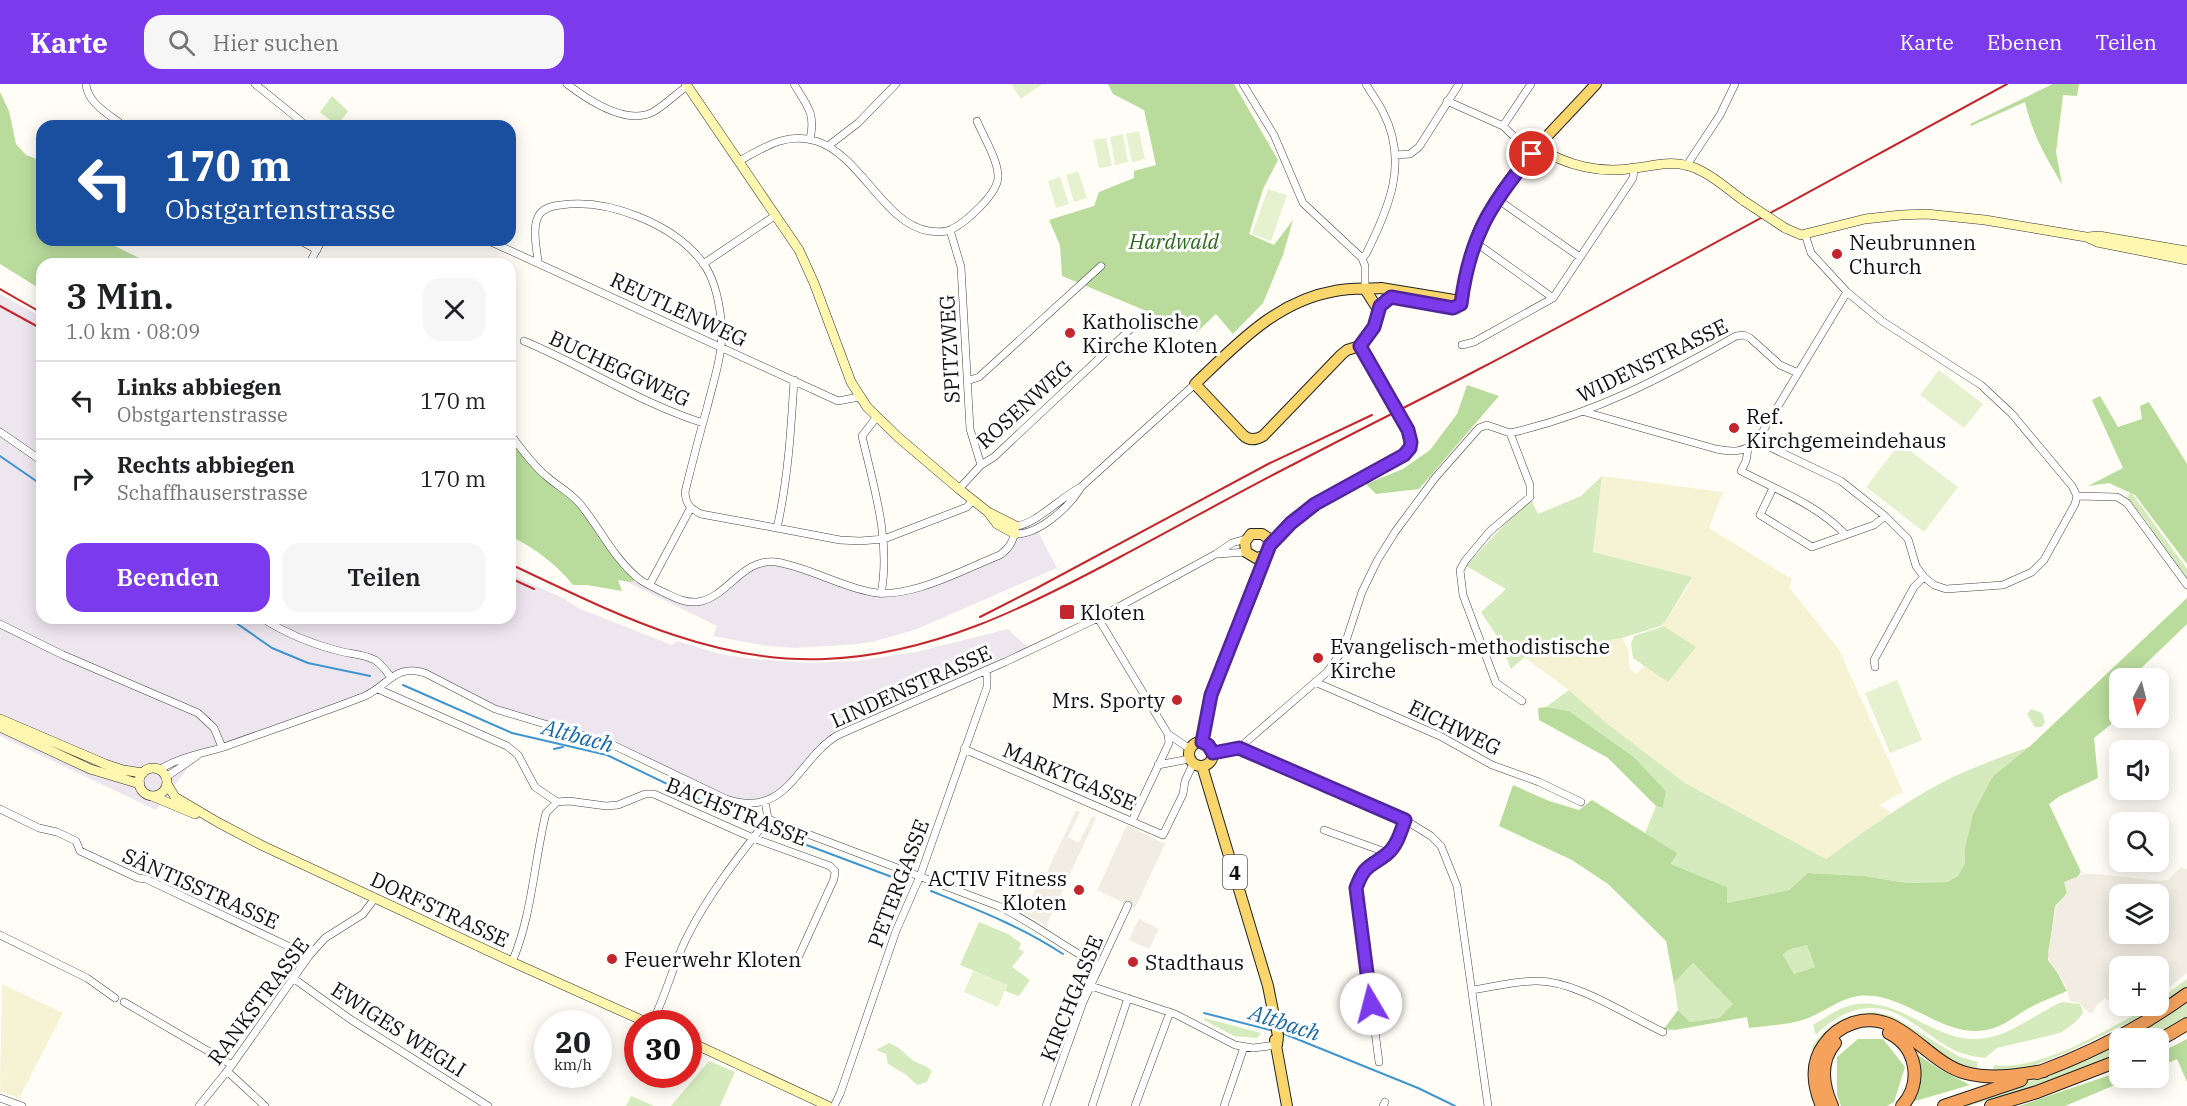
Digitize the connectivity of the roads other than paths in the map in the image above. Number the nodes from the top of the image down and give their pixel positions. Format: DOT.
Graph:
graph roads {
  1 [pos="86,84"];
  2 [pos="255,84"];
  3 [pos="567,84"];
  4 [pos="794,84"];
  5 [pos="896,84"];
  6 [pos="1243,84"];
  7 [pos="1366,84"];
  8 [pos="1459,84"];
  9 [pos="1531,84"];
  10 [pos="1596,84"];
  11 [pos="1735,84"];
  12 [pos="686,85"];
  13 [pos="1447,102"];
  14 [pos="116,120"];
  15 [pos="300,120"];
  16 [pos="976,121"];
  17 [pos="1503,126"];
  18 [pos="810,140"];
  19 [pos="828,146"];
  20 [pos="1524,146"];
  21 [pos="1538,147"];
  22 [pos="1395,155"];
  23 [pos="739,161"];
  24 [pos="1687,165"];
  25 [pos="1634,169"];
  26 [pos="1497,199"];
  27 [pos="776,215"];
  28 [pos="950,230"];
  29 [pos="1805,234"];
  30 [pos="2086,237"];
  31 [pos="1475,242"];
  32 [pos="310,246"];
  33 [pos="319,246"];
  34 [pos="501,246"];
  35 [pos="317,250"];
  36 [pos="2187,251"];
  37 [pos="1580,257"];
  38 [pos="312,258"];
  39 [pos="1362,258"];
  40 [pos="2187,260"];
  41 [pos="538,262"];
  42 [pos="703,264"];
  43 [pos="1101,266"];
  44 [pos="1365,289"];
  45 [pos="1847,292"];
  46 [pos="1552,298"];
  47 [pos="1461,304"];
  48 [pos="1379,311"];
  49 [pos="1139,321"];
  50 [pos="524,341"];
  51 [pos="1462,345"];
  52 [pos="1360,346"];
  53 [pos="722,347"];
  54 [pos="1798,374"];
  55 [pos="794,380"];
  56 [pos="967,381"];
  57 [pos="1195,384"];
  58 [pos="859,397"];
  59 [pos="1585,412"];
  60 [pos="876,418"];
  61 [pos="703,423"];
  62 [pos="0,432"];
  63 [pos="1510,433"];
  64 [pos="1757,441"];
  65 [pos="516,442"];
  66 [pos="1748,449"];
  67 [pos="36,457"];
  68 [pos="981,465"];
  69 [pos="1773,488"];
  70 [pos="959,489"];
  71 [pos="2077,496"];
  72 [pos="973,500"];
  73 [pos="690,509"];
  74 [pos="1885,516"];
  75 [pos="1291,523"];
  76 [pos="777,528"];
  77 [pos="1016,530"];
  78 [pos="1262,534"];
  79 [pos="1845,535"];
  80 [pos="884,539"];
  81 [pos="1246,539"];
  82 [pos="1270,545"];
  83 [pos="1216,554"];
  84 [pos="1249,554"];
  85 [pos="1264,556"];
  86 [pos="1924,577"];
  87 [pos="650,584"];
  88 [pos="2187,585"];
  89 [pos="1253,589"];
  90 [pos="881,594"];
  91 [pos="1098,618"];
  92 [pos="0,624"];
  93 [pos="273,624"];
  94 [pos="1875,667"];
  95 [pos="987,670"];
  96 [pos="391,677"];
  97 [pos="1316,682"];
  98 [pos="378,689"];
  99 [pos="1522,701"];
  100 [pos="0,718"];
  101 [pos="0,727"];
  102 [pos="1168,734"];
  103 [pos="1202,742"];
  104 [pos="222,747"];
  105 [pos="1239,748"];
  106 [pos="964,749"];
  107 [pos="1213,753"];
  108 [pos="1193,760"];
  109 [pos="1158,765"];
  110 [pos="143,773"];
  111 [pos="164,777"];
  112 [pos="140,784"];
  113 [pos="151,796"];
  114 [pos="765,801"];
  115 [pos="557,802"];
  116 [pos="1581,802"];
  117 [pos="0,809"];
  118 [pos="768,819"];
  119 [pos="1405,820"];
  120 [pos="1132,821"];
  121 [pos="219,824"];
  122 [pos="1324,830"];
  123 [pos="753,838"];
  124 [pos="1388,854"];
  125 [pos="920,876"];
  126 [pos="375,898"];
  127 [pos="1128,905"];
  128 [pos="0,935"];
  129 [pos="309,956"];
  130 [pos="798,958"];
  131 [pos="512,962"];
  132 [pos="1100,966"];
  133 [pos="293,978"];
  134 [pos="1091,986"];
  135 [pos="1472,990"];
  136 [pos="2187,994"];
  137 [pos="115,998"];
  138 [pos="1128,998"];
  139 [pos="124,1002"];
  140 [pos="656,1010"];
  141 [pos="624,1012"];
  142 [pos="1170,1012"];
  143 [pos="2187,1024"];
  144 [pos="1664,1032"];
  145 [pos="1275,1035"];
  146 [pos="2169,1035"];
  147 [pos="1244,1047"];
  148 [pos="702,1048"];
  149 [pos="1379,1062"];
  150 [pos="2109,1064"];
  151 [pos="232,1065"];
  152 [pos="226,1071"];
  153 [pos="2044,1071"];
  154 [pos="0,1098"];
  155 [pos="22,1106"];
  156 [pos="199,1106"];
  157 [pos="265,1106"];
  158 [pos="488,1106"];
  159 [pos="828,1106"];
  160 [pos="834,1106"];
  161 [pos="1046,1106"];
  162 [pos="1092,1106"];
  163 [pos="1136,1106"];
  164 [pos="1224,1106"];
  165 [pos="1287,1106"];
  166 [pos="1488,1106"];
  167 [pos="1822,1106"];
  168 [pos="1832,1106"];
  169 [pos="1902,1106"];
  170 [pos="1944,1106"];
  171 [pos="1991,1106"];
  1 -- 14 [label="street"];
  2 -- 15 [label="street"];
  3 -- 12 [label="street"];
  4 -- 18 [label="street"];
  5 -- 19 [label="street"];
  6 -- 39 [label="street"];
  7 -- 22 [label="street"];
  8 -- 13 [label="street"];
  9 -- 17 [label="street"];
  10 -- 21 [label="main road"];
  11 -- 24 [label="street"];
  12 -- 23 [label="street"];
  13 -- 17 [label="street"];
  13 -- 22 [label="street"];
  16 -- 28 [label="street"];
  17 -- 20 [label="street"];
  18 -- 19 [label="street"];
  18 -- 23 [label="street"];
  19 -- 28 [label="street"];
  21 -- 25 [label="street"];
  21 -- 26 [label="main road"];
  22 -- 39 [label="street"];
  23 -- 27 [label="street"];
  24 -- 25 [label="street"];
  24 -- 29 [label="street, bridge"];
  25 -- 37 [label="street"];
  26 -- 31 [label="main road"];
  26 -- 37 [label="street"];
  27 -- 42 [label="street"];
  27 -- 58 [label="street"];
  28 -- 56 [label="street, SPITZWEG"];
  29 -- 30 [label="street"];
  29 -- 45 [label="street"];
  30 -- 36 [label="street"];
  30 -- 40 [label="street"];
  31 -- 46 [label="street"];
  31 -- 47 [label="main road"];
  32 -- 35 [label="street"];
  33 -- 35 [label="street"];
  34 -- 41 [label="street, REUTLENWEG"];
  35 -- 38 [label="street"];
  37 -- 46 [label="street"];
  39 -- 44 [label="street"];
  41 -- 42 [label="street"];
  41 -- 53 [label="street, REUTLENWEG"];
  42 -- 53 [label="street"];
  43 -- 56 [label="street"];
  44 -- 47 [label="main road"];
  44 -- 48 [label="main road"];
  44 -- 57 [label="main road"];
  45 -- 54 [label="street"];
  45 -- 71 [label="street"];
  46 -- 51 [label="street"];
  47 -- 48 [label="main road"];
  48 -- 52 [label="main road"];
  49 -- 68 [label="street, ROSENWEG"];
  50 -- 61 [label="street, BUCHEGGWEG"];
  52 -- 57 [label="main road"];
  52 -- 75 [label="main road, bridge"];
  53 -- 55 [label="street, REUTLENWEG"];
  53 -- 61 [label="street"];
  54 -- 59 [label="street, WIDENSTRASSE"];
  54 -- 64 [label="street"];
  55 -- 58 [label="street, REUTLENWEG"];
  55 -- 76 [label="street"];
  56 -- 68 [label="street, SPITZWEG"];
  57 -- 77 [label="street"];
  58 -- 60 [label="street"];
  59 -- 63 [label="street, WIDENSTRASSE"];
  59 -- 66 [label="street"];
  60 -- 70 [label="street"];
  60 -- 80 [label="street"];
  61 -- 73 [label="street"];
  62 -- 67 [label="street"];
  63 -- 97 [label="street"];
  63 -- 99 [label="street"];
  64 -- 66 [label="street"];
  64 -- 74 [label="street"];
  65 -- 87 [label="street"];
  66 -- 69 [label="street"];
  68 -- 70 [label="street, ROSENWEG"];
  69 -- 79 [label="street"];
  69 -- 79 [label="street"];
  70 -- 72 [label="street"];
  71 -- 86 [label="street"];
  71 -- 88 [label="street"];
  72 -- 77 [label="street"];
  72 -- 80 [label="street"];
  73 -- 76 [label="street"];
  73 -- 87 [label="street"];
  74 -- 79 [label="street"];
  74 -- 86 [label="street"];
  75 -- 78 [label="main road"];
  75 -- 82 [label="main road"];
  76 -- 80 [label="street"];
  77 -- 90 [label="street"];
  78 -- 81 [label="main road"];
  78 -- 82 [label="main road"];
  80 -- 90 [label="street"];
  81 -- 83 [label="street, LINDENSTRASSE"];
  81 -- 84 [label="main road"];
  82 -- 85 [label="main road"];
  83 -- 84 [label="street, LINDENSTRASSE"];
  83 -- 91 [label="street, LINDENSTRASSE"];
  84 -- 85 [label="main road"];
  84 -- 89 [label="main road"];
  85 -- 89 [label="main road"];
  86 -- 94 [label="street"];
  87 -- 90 [label="street"];
  89 -- 103 [label="main road"];
  91 -- 95 [label="street, LINDENSTRASSE"];
  91 -- 102 [label="street"];
  92 -- 104 [label="street"];
  93 -- 96 [label="street"];
  95 -- 106 [label="street, PETERGASSE"];
  95 -- 114 [label="street, LINDENSTRASSE"];
  96 -- 98 [label="street"];
  96 -- 114 [label="street"];
  97 -- 105 [label="street"];
  97 -- 116 [label="street, EICHWEG"];
  98 -- 104 [label="street"];
  98 -- 115 [label="street"];
  100 -- 110 [label="street"];
  101 -- 112 [label="street"];
  102 -- 108 [label="street"];
  102 -- 109 [label="street"];
  103 -- 107 [label="main road"];
  103 -- 108 [label="main road"];
  104 -- 111 [label="street"];
  105 -- 107 [label="street"];
  105 -- 119 [label="street"];
  106 -- 120 [label="street, MARKTGASSE"];
  106 -- 125 [label="street, PETERGASSE"];
  107 -- 108 [label="main road"];
  108 -- 109 [label="street"];
  108 -- 120 [label="street, MARKTGASSE"];
  108 -- 145 [label="main road, 4"];
  109 -- 120 [label="street"];
  110 -- 111 [label="street"];
  110 -- 112 [label="street"];
  111 -- 113 [label="street"];
  111 -- 121 [label="street, DORFSTRASSE"];
  112 -- 113 [label="street"];
  113 -- 121 [label="street, DORFSTRASSE"];
  114 -- 118 [label="street"];
  115 -- 123 [label="street, BACHSTRASSE"];
  115 -- 131 [label="street"];
  117 -- 129 [label="street, SÄNTISSTRASSE"];
  118 -- 123 [label="street"];
  118 -- 125 [label="street"];
  119 -- 124 [label="street"];
  119 -- 135 [label="street"];
  121 -- 126 [label="street, DORFSTRASSE"];
  122 -- 124 [label="street"];
  123 -- 130 [label="street, BACHSTRASSE"];
  123 -- 140 [label="street"];
  124 -- 149 [label="street"];
  125 -- 132 [label="street"];
  125 -- 160 [label="street, PETERGASSE"];
  126 -- 129 [label="street, RANKSTRASSE"];
  126 -- 131 [label="street, DORFSTRASSE"];
  127 -- 132 [label="street, KIRCHGASSE"];
  128 -- 137 [label="street"];
  129 -- 133 [label="street, RANKSTRASSE"];
  131 -- 141 [label="street, DORFSTRASSE"];
  132 -- 134 [label="street, KIRCHGASSE"];
  133 -- 151 [label="street, RANKSTRASSE"];
  133 -- 158 [label="street, EWIGES WEGLI"];
  134 -- 138 [label="street"];
  134 -- 161 [label="street, KIRCHGASSE"];
  135 -- 144 [label="street"];
  135 -- 166 [label="street"];
  136 -- 153 [label="highway"];
  138 -- 142 [label="street"];
  138 -- 162 [label="street"];
  139 -- 151 [label="street"];
  142 -- 147 [label="street"];
  142 -- 163 [label="street"];
  143 -- 146 [label="highway"];
  145 -- 147 [label="street"];
  145 -- 165 [label="main road, 4"];
  147 -- 164 [label="street"];
  148 -- 159 [label="street"];
  150 -- 171 [label="highway"];
  151 -- 152 [label="street, RANKSTRASSE"];
  152 -- 156 [label="street, RANKSTRASSE"];
  152 -- 157 [label="street"];
  153 -- 167 [label="highway"];
  153 -- 170 [label="highway"];
  154 -- 155 [label="street"];
  168 -- 169 [label="highway"];
}
